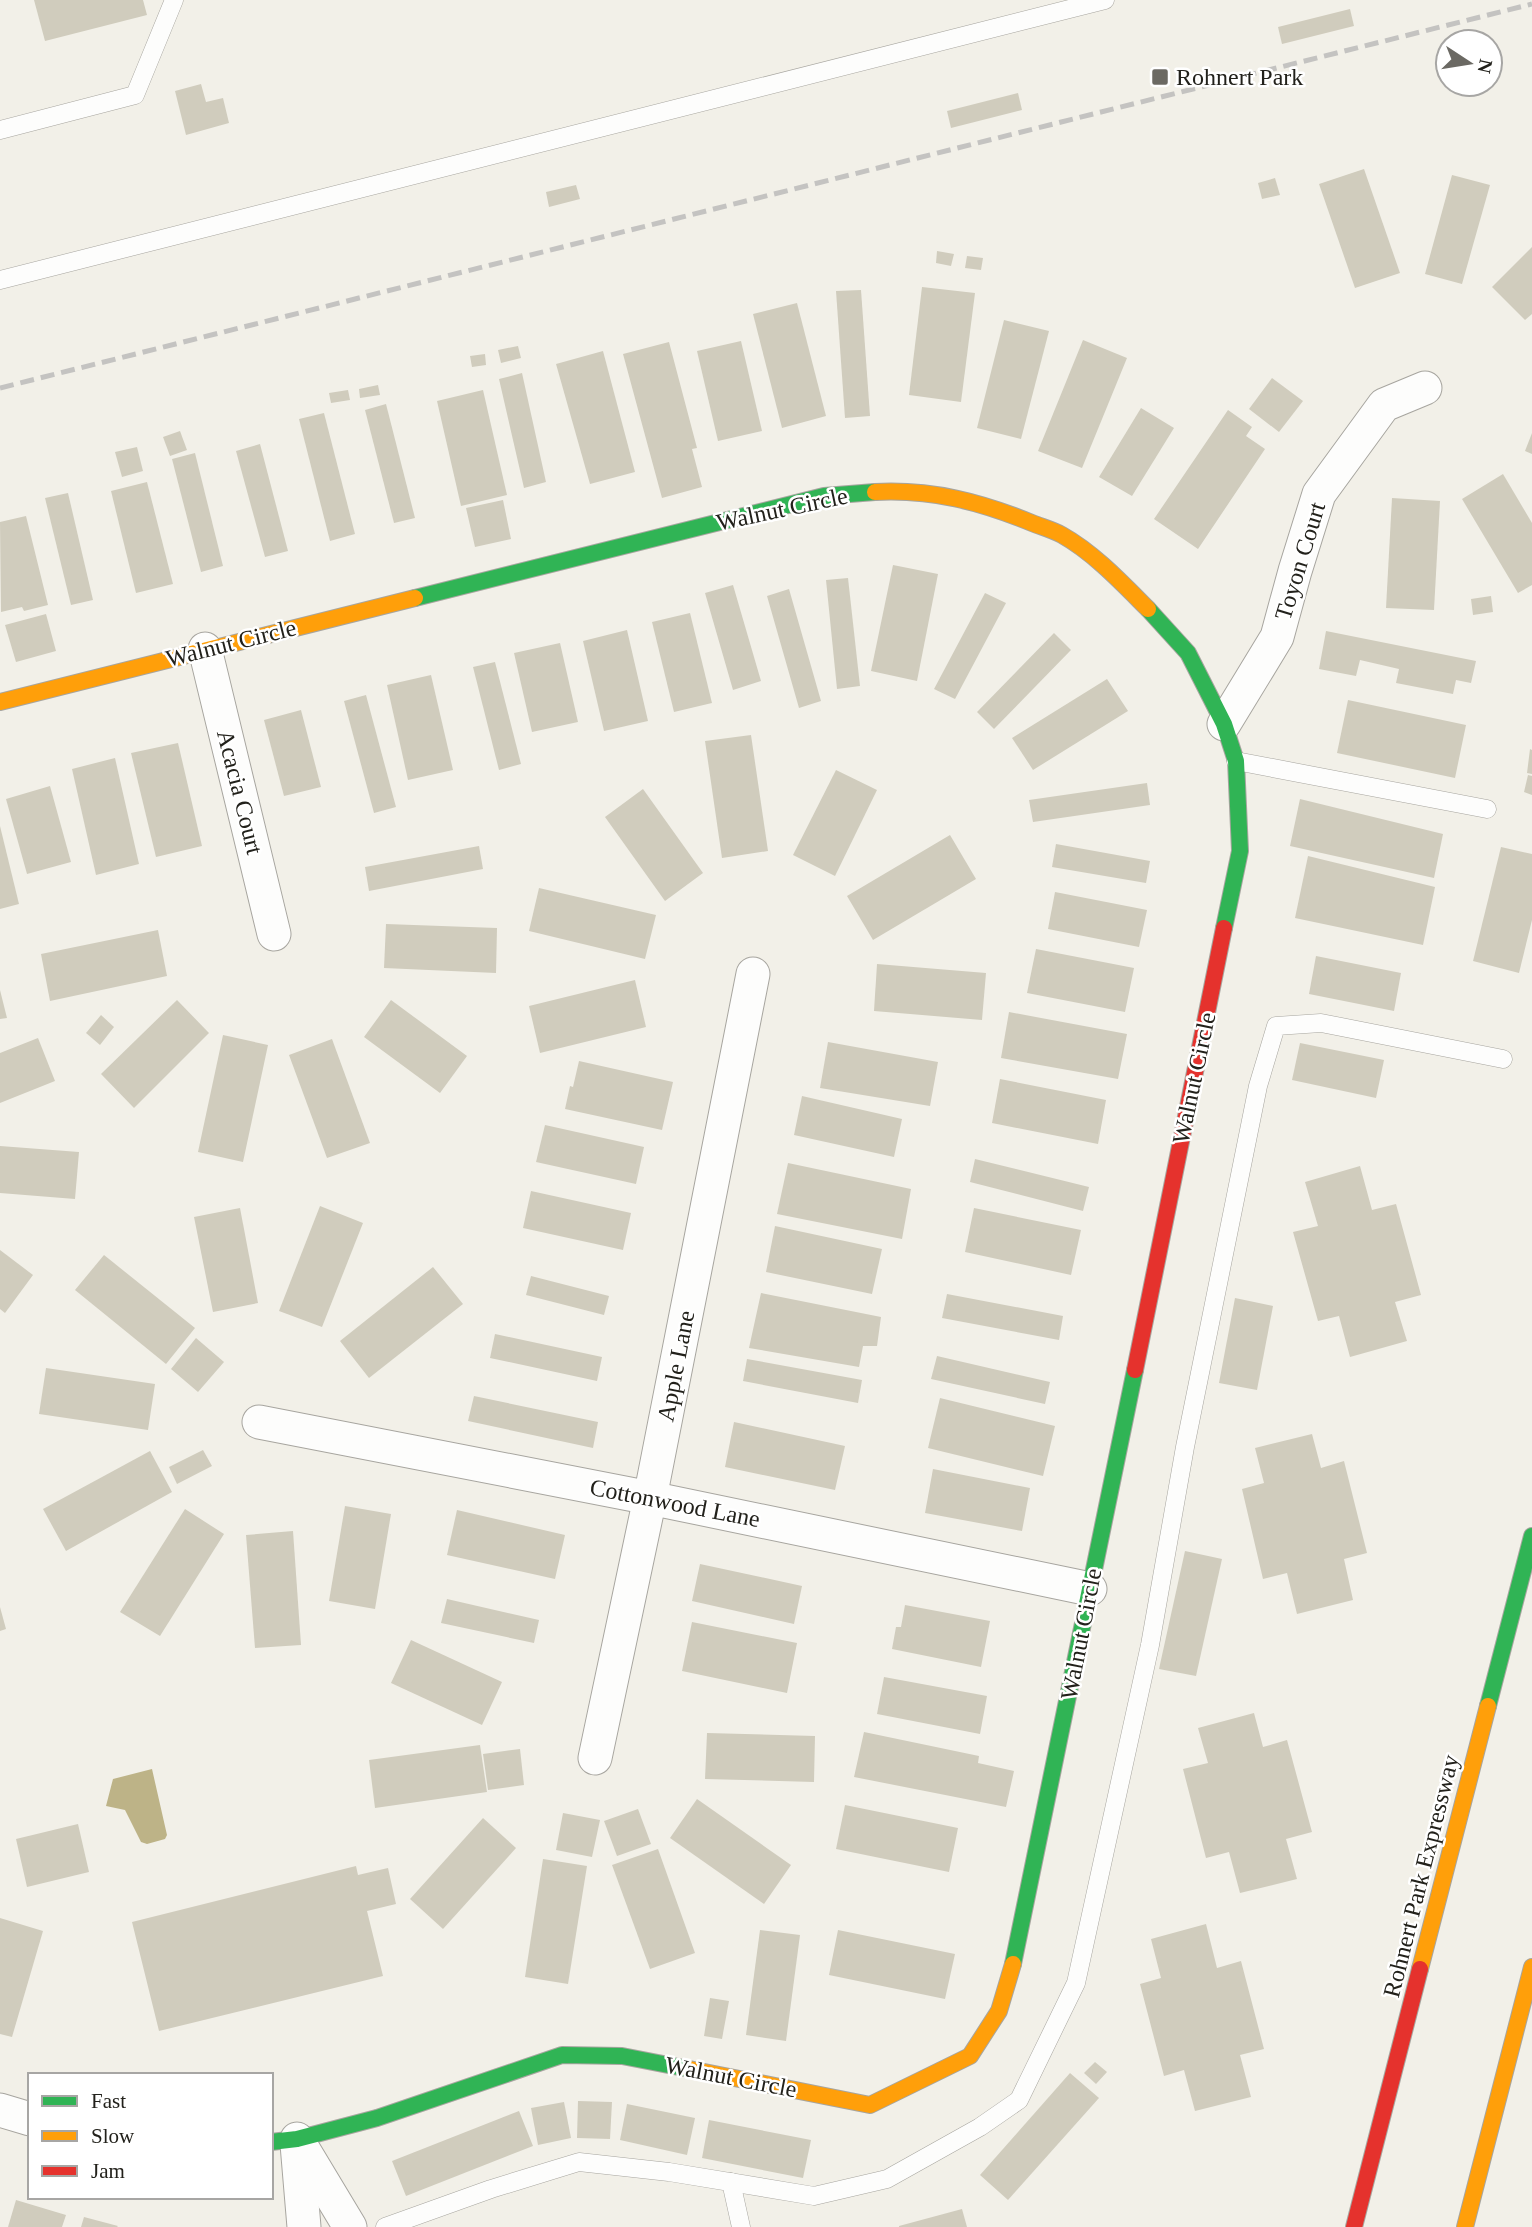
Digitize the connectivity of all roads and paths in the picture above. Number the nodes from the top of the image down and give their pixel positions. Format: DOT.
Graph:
graph roads {
  1 [pos="174,0"];
  2 [pos="1105,0"];
  3 [pos="1,126"];
  4 [pos="0,280"];
  5 [pos="1425,388"];
  6 [pos="205,649"];
  7 [pos="0,702"];
  8 [pos="1224,724"];
  9 [pos="1236,761"];
  10 [pos="1487,810"];
  11 [pos="274,934"];
  12 [pos="753,974"];
  13 [pos="1503,1059"];
  14 [pos="259,1422"];
  15 [pos="650,1498"];
  16 [pos="1532,1536"];
  17 [pos="1090,1589"];
  18 [pos="595,1758"];
  19 [pos="1532,1967"];
  20 [pos="0,2110"];
  21 [pos="28,2118"];
  22 [pos="284,2140"];
  23 [pos="731,2182"];
  24 [pos="304,2227"];
  25 [pos="350,2227"];
  26 [pos="385,2227"];
  27 [pos="741,2227"];
  28 [pos="1354,2227"];
  29 [pos="1465,2227"];
  1 -- 3 [label="lane"];
  2 -- 4 [label="lane"];
  5 -- 8 [label="street, Toyon Court"];
  6 -- 7 [label="street, Walnut Circle"];
  6 -- 8 [label="street, Walnut Circle"];
  6 -- 11 [label="street, Acacia Court"];
  8 -- 9 [label="street, Walnut Circle"];
  9 -- 10 [label="lane"];
  9 -- 17 [label="street, Walnut Circle"];
  12 -- 15 [label="street, Apple Lane"];
  13 -- 23 [label="lane"];
  14 -- 15 [label="street, Cottonwood Lane"];
  15 -- 17 [label="street, Cottonwood Lane"];
  15 -- 18 [label="street, Apple Lane"];
  16 -- 28 [label="street, Rohnert Park Expressway"];
  17 -- 22 [label="street, Walnut Circle"];
  19 -- 29 [label="street"];
  20 -- 21 [label="street"];
  22 -- 24 [label="street"];
  22 -- 25 [label="street"];
  23 -- 26 [label="lane"];
  23 -- 27 [label="lane"];
}
